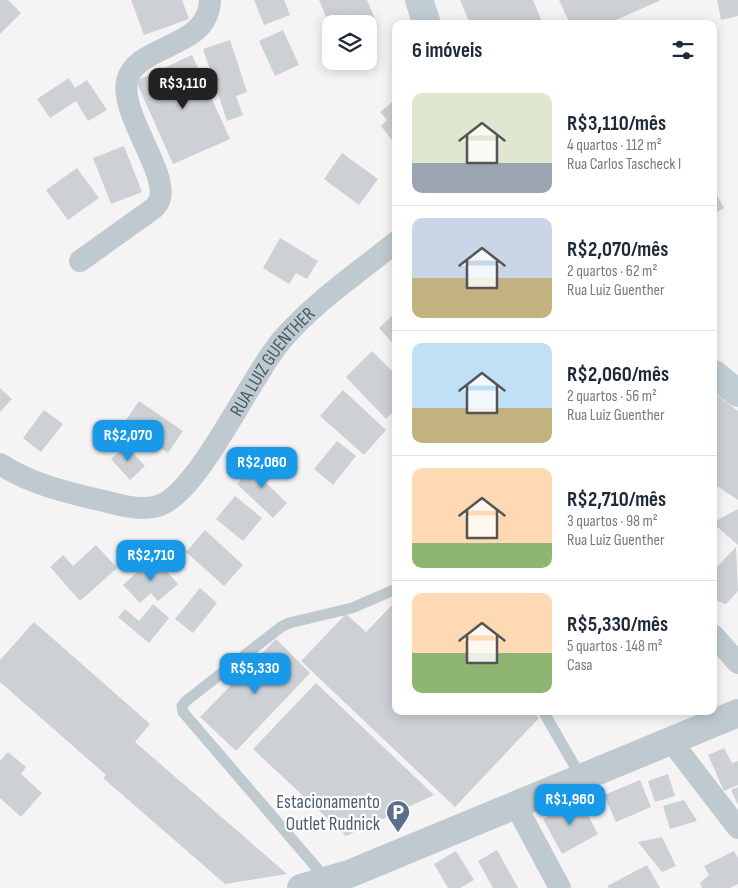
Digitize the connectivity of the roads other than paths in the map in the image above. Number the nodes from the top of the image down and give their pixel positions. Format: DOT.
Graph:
graph roads {
  1 [pos="210,0"];
  2 [pos="419,0"];
  3 [pos="426,20"];
  4 [pos="392,245"];
  5 [pos="80,261"];
  6 [pos="717,376"];
  7 [pos="738,392"];
  8 [pos="0,464"];
  9 [pos="392,591"];
  10 [pos="717,639"];
  11 [pos="738,663"];
  12 [pos="738,713"];
  13 [pos="545,715"];
  14 [pos="671,741"];
  15 [pos="582,777"];
  16 [pos="515,804"];
  17 [pos="738,828"];
  18 [pos="328,881"];
  19 [pos="301,888"];
  20 [pos="560,888"];
  1 -- 5 [label="street"];
  2 -- 3 [label="main road"];
  4 -- 8 [label="street, RUA LUIZ GUENTHER"];
  6 -- 7 [label="main road"];
  9 -- 18 [label="lane"];
  10 -- 11 [label="street"];
  12 -- 14 [label="street"];
  13 -- 15 [label="lane"];
  14 -- 15 [label="street"];
  14 -- 17 [label="street"];
  15 -- 16 [label="street"];
  16 -- 18 [label="street"];
  16 -- 20 [label="street"];
  18 -- 19 [label="street"];
}
